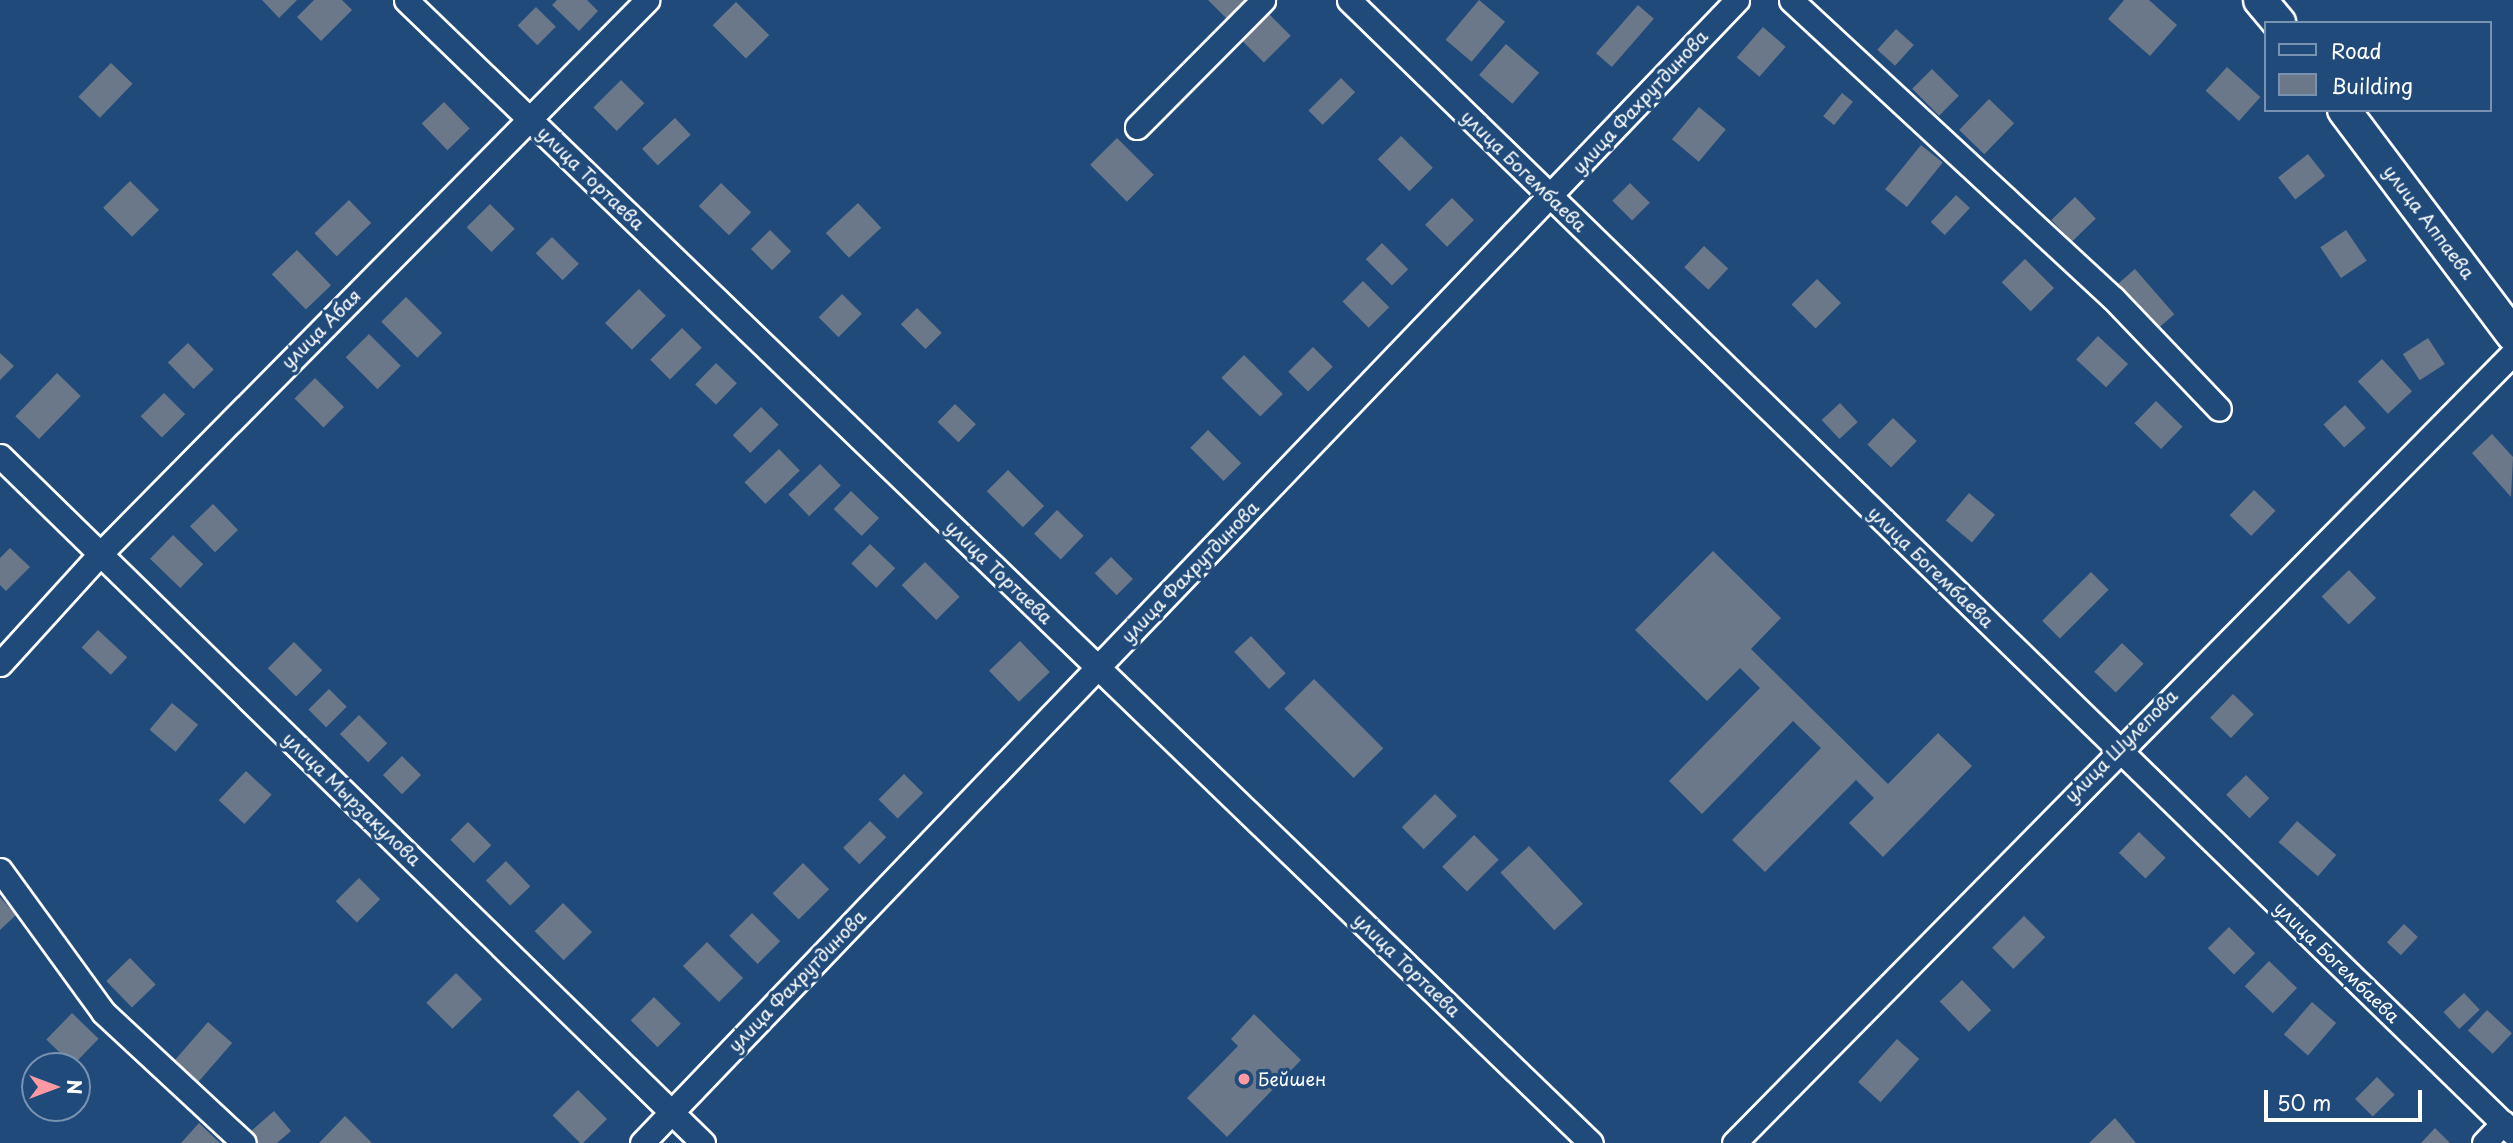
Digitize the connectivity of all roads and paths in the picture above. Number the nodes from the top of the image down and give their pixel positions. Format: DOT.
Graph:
graph roads {
  1 [pos="406,0"];
  2 [pos="647,0"];
  3 [pos="1263,0"];
  4 [pos="1349,0"];
  5 [pos="1737,0"];
  6 [pos="1791,0"];
  7 [pos="2260,0"];
  8 [pos="2277,21"];
  9 [pos="2346,112"];
  10 [pos="529,118"];
  11 [pos="1137,127"];
  12 [pos="1551,197"];
  13 [pos="2513,335"];
  14 [pos="2513,353"];
  15 [pos="2219,409"];
  16 [pos="0,456"];
  17 [pos="100,554"];
  18 [pos="0,664"];
  19 [pos="1099,668"];
  20 [pos="2118,749"];
  21 [pos="0,870"];
  22 [pos="671,1112"];
  23 [pos="2508,1128"];
  24 [pos="244,1143"];
  25 [pos="642,1143"];
  26 [pos="703,1143"];
  27 [pos="1591,1143"];
  28 [pos="1734,1143"];
  29 [pos="2484,1143"];
  1 -- 10 [label="street, улица Тортаева"];
  2 -- 10 [label="street, улица Абая"];
  3 -- 11 [label="street"];
  4 -- 12 [label="street, улица Богембаева"];
  5 -- 12 [label="street, улица Фахрутдинова"];
  6 -- 15 [label="street"];
  7 -- 8 [label="main road"];
  9 -- 13 [label="main road, улица Аппаева"];
  10 -- 17 [label="street, улица Абая"];
  10 -- 19 [label="street, улица Тортаева"];
  12 -- 19 [label="street, улица Фахрутдинова"];
  12 -- 20 [label="street, улица Богембаева"];
  14 -- 20 [label="street, улица Шулепова"];
  16 -- 17 [label="street, улица Мырзакулова"];
  17 -- 18 [label="street, улица Абая"];
  17 -- 22 [label="street, улица Мырзакулова"];
  19 -- 22 [label="street, улица Фахрутдинова"];
  19 -- 27 [label="street, улица Тортаева"];
  20 -- 23 [label="street, улица Богембаева"];
  20 -- 28 [label="street, улица Шулепова"];
  21 -- 24 [label="street"];
  22 -- 25 [label="street, улица Фахрутдинова"];
  22 -- 26 [label="street, улица Мырзакулова"];
  23 -- 29 [label="street"];
}
